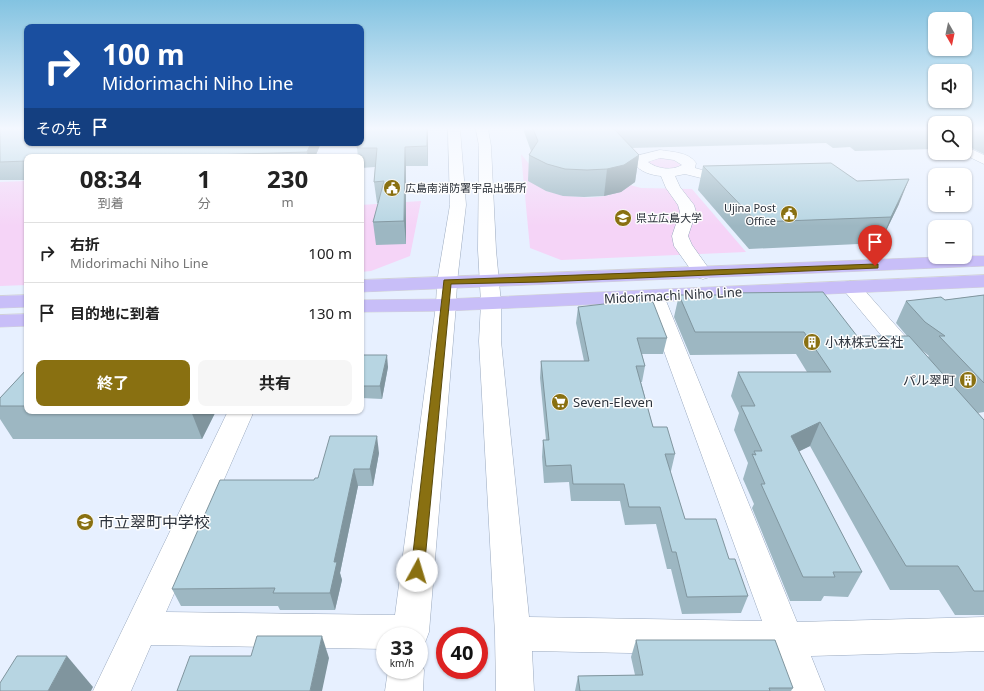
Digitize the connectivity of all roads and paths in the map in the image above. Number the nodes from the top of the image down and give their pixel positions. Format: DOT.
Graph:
graph roads {
  1 [pos="456,161"];
  2 [pos="486,161"];
  3 [pos="641,161"];
  4 [pos="685,161"];
  5 [pos="686,170"];
  6 [pos="666,172"];
  7 [pos="744,178"];
  8 [pos="984,261"];
  9 [pos="704,273"];
  10 [pos="984,281"];
  11 [pos="364,286"];
  12 [pos="851,287"];
  13 [pos="490,292"];
  14 [pos="446,294"];
  15 [pos="654,296"];
  16 [pos="24,301"];
  17 [pos="0,302"];
  18 [pos="364,306"];
  19 [pos="24,320"];
  20 [pos="0,321"];
  21 [pos="927,376"];
  22 [pos="240,414"];
  23 [pos="412,627"];
  24 [pos="142,628"];
  25 [pos="376,633"];
  26 [pos="513,634"];
  27 [pos="984,634"];
  28 [pos="786,639"];
  29 [pos="405,679"];
  30 [pos="112,691"];
  31 [pos="404,691"];
  32 [pos="515,691"];
  33 [pos="806,691"];
  1 -- 14 [label="street"];
  2 -- 13 [label="street"];
  3 -- 6 [label="street"];
  4 -- 5 [label="street"];
  5 -- 6 [label="street"];
  5 -- 7 [label="street"];
  6 -- 9 [label="street"];
  8 -- 9 [label="main road, Midorimachi Niho Line"];
  9 -- 13 [label="main road, Midorimachi Niho Line"];
  10 -- 12 [label="main road, Midorimachi Niho Line"];
  11 -- 14 [label="main road, Midorimachi Niho Line"];
  12 -- 15 [label="main road, Midorimachi Niho Line"];
  12 -- 21 [label="street"];
  13 -- 14 [label="main road, Midorimachi Niho Line"];
  13 -- 15 [label="main road, Midorimachi Niho Line"];
  13 -- 26 [label="street"];
  14 -- 18 [label="main road, Midorimachi Niho Line"];
  14 -- 23 [label="street"];
  15 -- 28 [label="street"];
  16 -- 17 [label="main road"];
  19 -- 20 [label="main road"];
  22 -- 24 [label="street"];
  24 -- 25 [label="street"];
  24 -- 30 [label="street"];
  26 -- 28 [label="street"];
  26 -- 32 [label="street"];
  27 -- 28 [label="street"];
  28 -- 33 [label="street"];
  29 -- 31 [label="street"];
}
